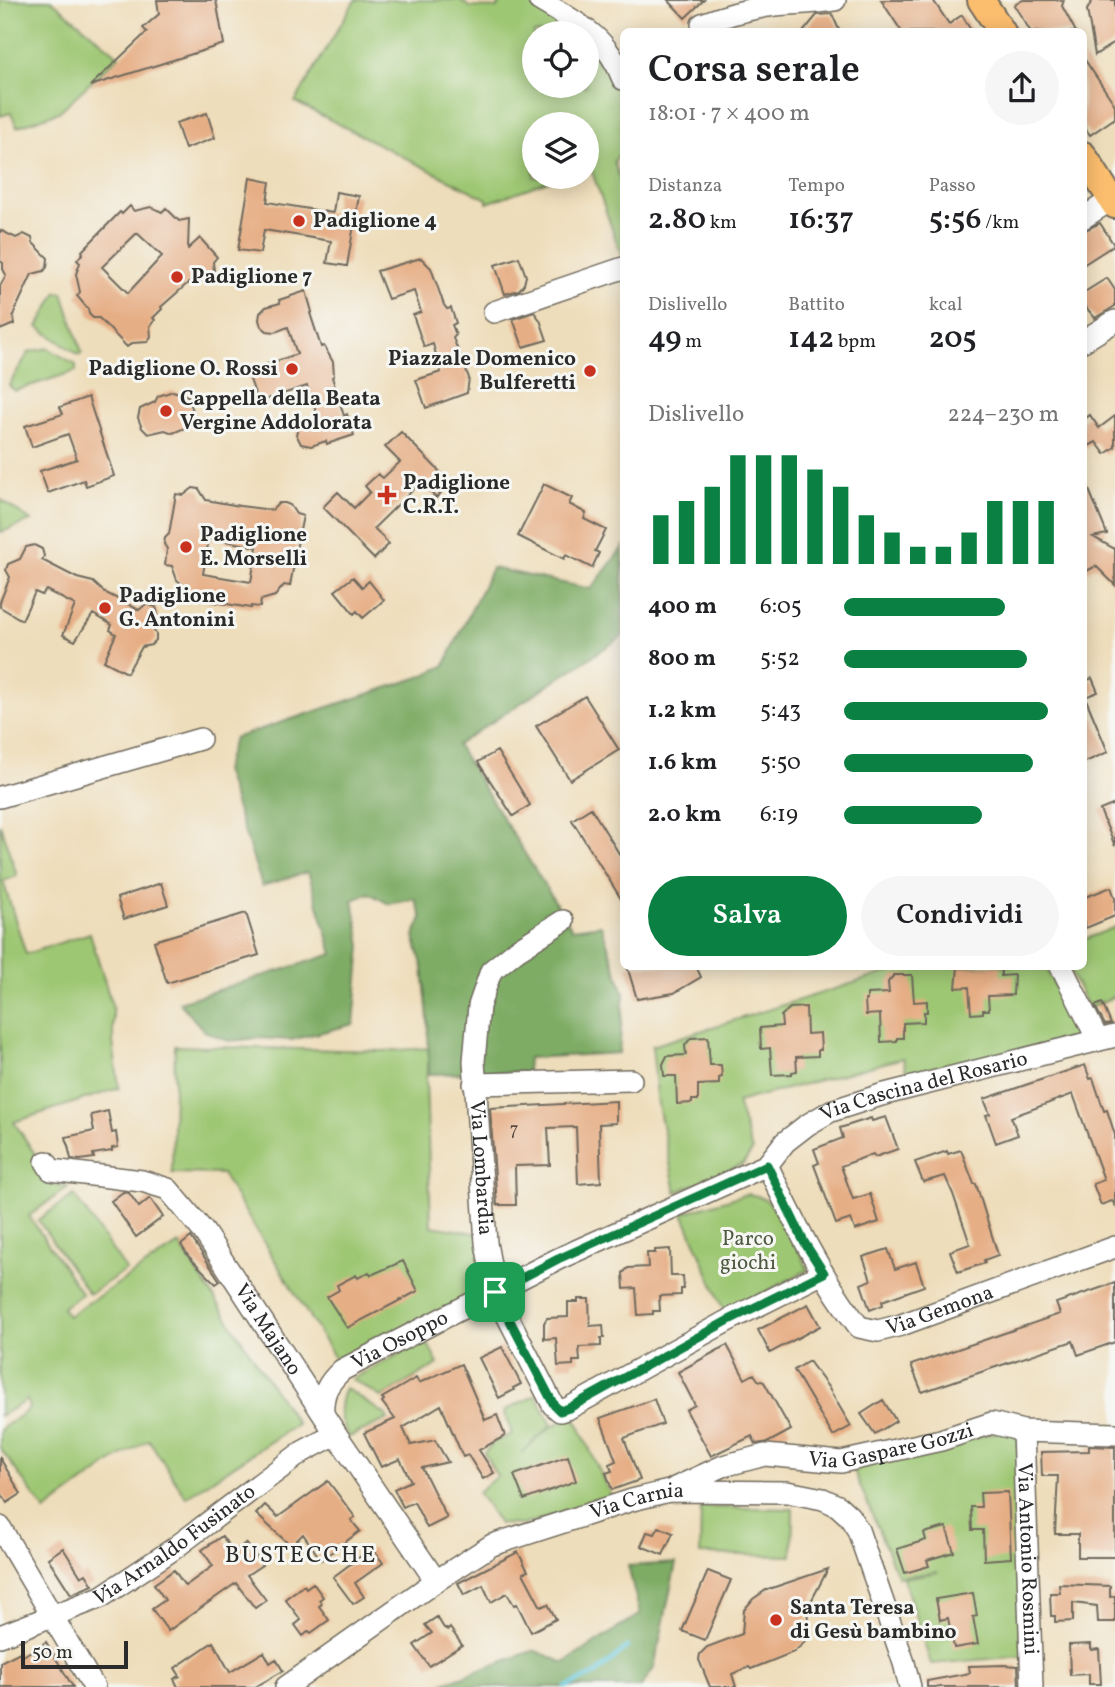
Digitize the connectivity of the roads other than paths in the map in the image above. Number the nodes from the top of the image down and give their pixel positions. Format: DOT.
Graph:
graph roads {
  1 [pos="539,0"];
  2 [pos="835,0"];
  3 [pos="981,0"];
  4 [pos="702,24"];
  5 [pos="999,28"];
  6 [pos="620,73"];
  7 [pos="1087,161"];
  8 [pos="1113,202"];
  9 [pos="1087,216"];
  10 [pos="620,269"];
  11 [pos="494,312"];
  12 [pos="1115,321"];
  13 [pos="1087,338"];
  14 [pos="200,739"];
  15 [pos="0,797"];
  16 [pos="563,921"];
  17 [pos="1063,970"];
  18 [pos="1107,1038"];
  19 [pos="631,1080"];
  20 [pos="474,1084"];
  21 [pos="46,1162"];
  22 [pos="767,1165"];
  23 [pos="1115,1247"];
  24 [pos="824,1273"];
  25 [pos="495,1292"];
  26 [pos="323,1413"];
  27 [pos="1023,1431"];
  28 [pos="336,1434"];
  29 [pos="1115,1434"];
  30 [pos="669,1491"];
  31 [pos="0,1527"];
  32 [pos="436,1581"];
  33 [pos="52,1617"];
  34 [pos="0,1636"];
  35 [pos="94,1687"];
  36 [pos="286,1687"];
  37 [pos="910,1687"];
  38 [pos="1032,1687"];
  1 -- 6 [label="street"];
  2 -- 4 [label="street"];
  3 -- 5 [label="main road"];
  7 -- 8 [label="main road"];
  8 -- 9 [label="street"];
  10 -- 11 [label="street"];
  12 -- 13 [label="street"];
  14 -- 15 [label="street"];
  16 -- 20 [label="street, Via Lombardia"];
  17 -- 18 [label="street, Via Cascina del Rosario"];
  18 -- 22 [label="street, Via Cascina del Rosario"];
  19 -- 20 [label="street, Via Lombardia"];
  20 -- 25 [label="street, Via Lombardia"];
  21 -- 26 [label="street, Via Majano"];
  22 -- 24 [label="street, Via Gemona"];
  22 -- 25 [label="street, Via Osoppo"];
  23 -- 24 [label="street, Via Gemona"];
  24 -- 25 [label="street, Via Lombardia"];
  25 -- 26 [label="street, Via Osoppo"];
  26 -- 28 [label="street, Via Majano"];
  27 -- 29 [label="street, Via Gaspare Gozzi"];
  27 -- 30 [label="street, Via Gaspare Gozzi"];
  27 -- 38 [label="street, Via Antonio Rosmini"];
  28 -- 32 [label="street, Via Majano"];
  28 -- 33 [label="street, Via Arnaldo Fusinato"];
  30 -- 32 [label="street, Via Carnia"];
  30 -- 37 [label="street, Via Carnia"];
  31 -- 33 [label="street"];
  32 -- 36 [label="street, Via Carnia"];
  33 -- 34 [label="street, Via Arnaldo Fusinato"];
  33 -- 35 [label="street"];
}
